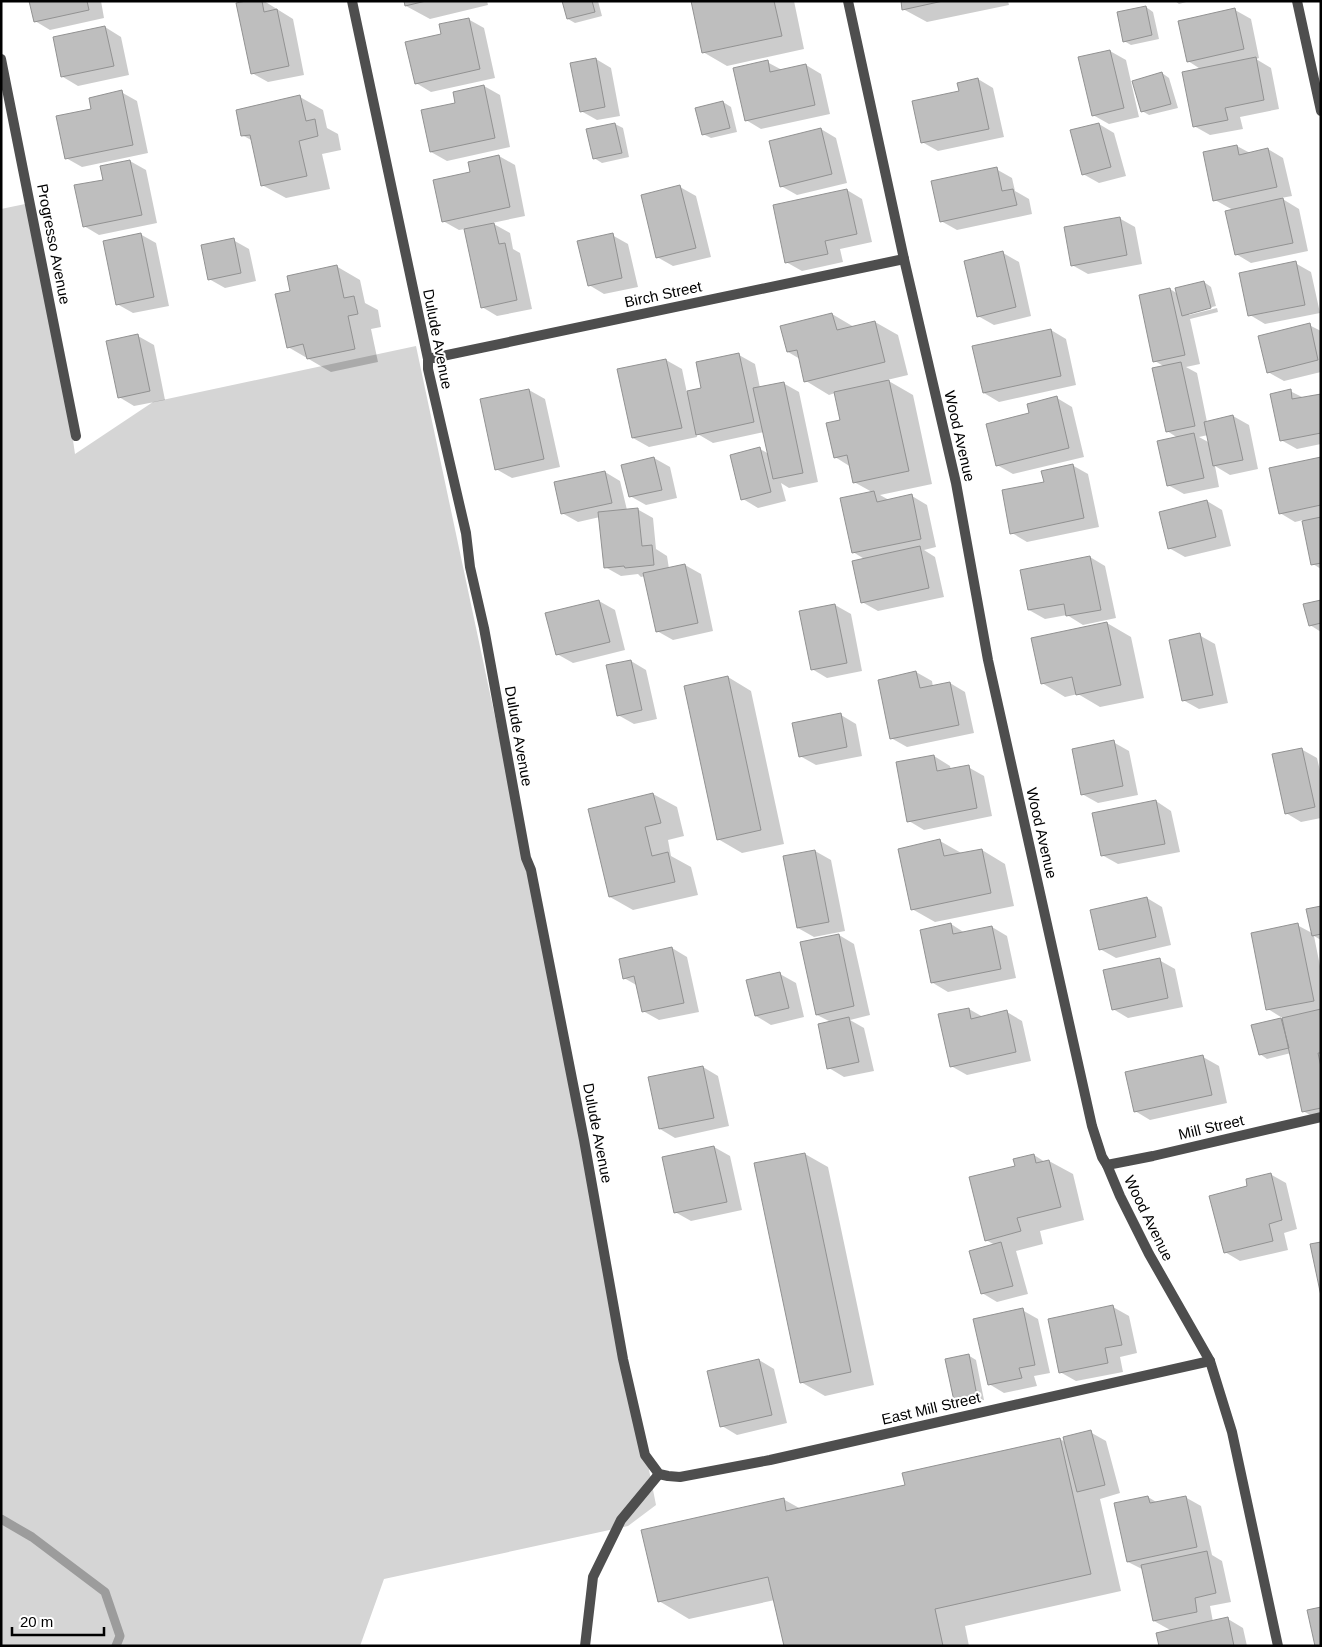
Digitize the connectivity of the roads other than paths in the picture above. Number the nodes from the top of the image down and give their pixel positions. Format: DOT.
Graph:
graph roads {
  1 [pos="352,1"];
  2 [pos="848,1"];
  3 [pos="1297,1"];
  4 [pos="1,59"];
  5 [pos="1321,111"];
  6 [pos="904,259"];
  7 [pos="428,359"];
  8 [pos="76,436"];
  9 [pos="1321,1118"];
  10 [pos="1107,1165"];
  11 [pos="1210,1361"];
  12 [pos="659,1474"];
  13 [pos="585,1646"];
  14 [pos="1278,1646"];
  1 -- 7 [label="street, Dulude Avenue"];
  2 -- 6 [label="street, Wood Avenue"];
  3 -- 5 [label="street"];
  4 -- 8 [label="street, Progresso Avenue"];
  6 -- 7 [label="street, Birch Street"];
  6 -- 10 [label="street, Wood Avenue"];
  7 -- 12 [label="street, Dulude Avenue"];
  9 -- 10 [label="street, Mill Street"];
  10 -- 11 [label="street, Wood Avenue"];
  11 -- 12 [label="street, East Mill Street"];
  11 -- 14 [label="street, Wood Avenue"];
  12 -- 13 [label="street"];
}
